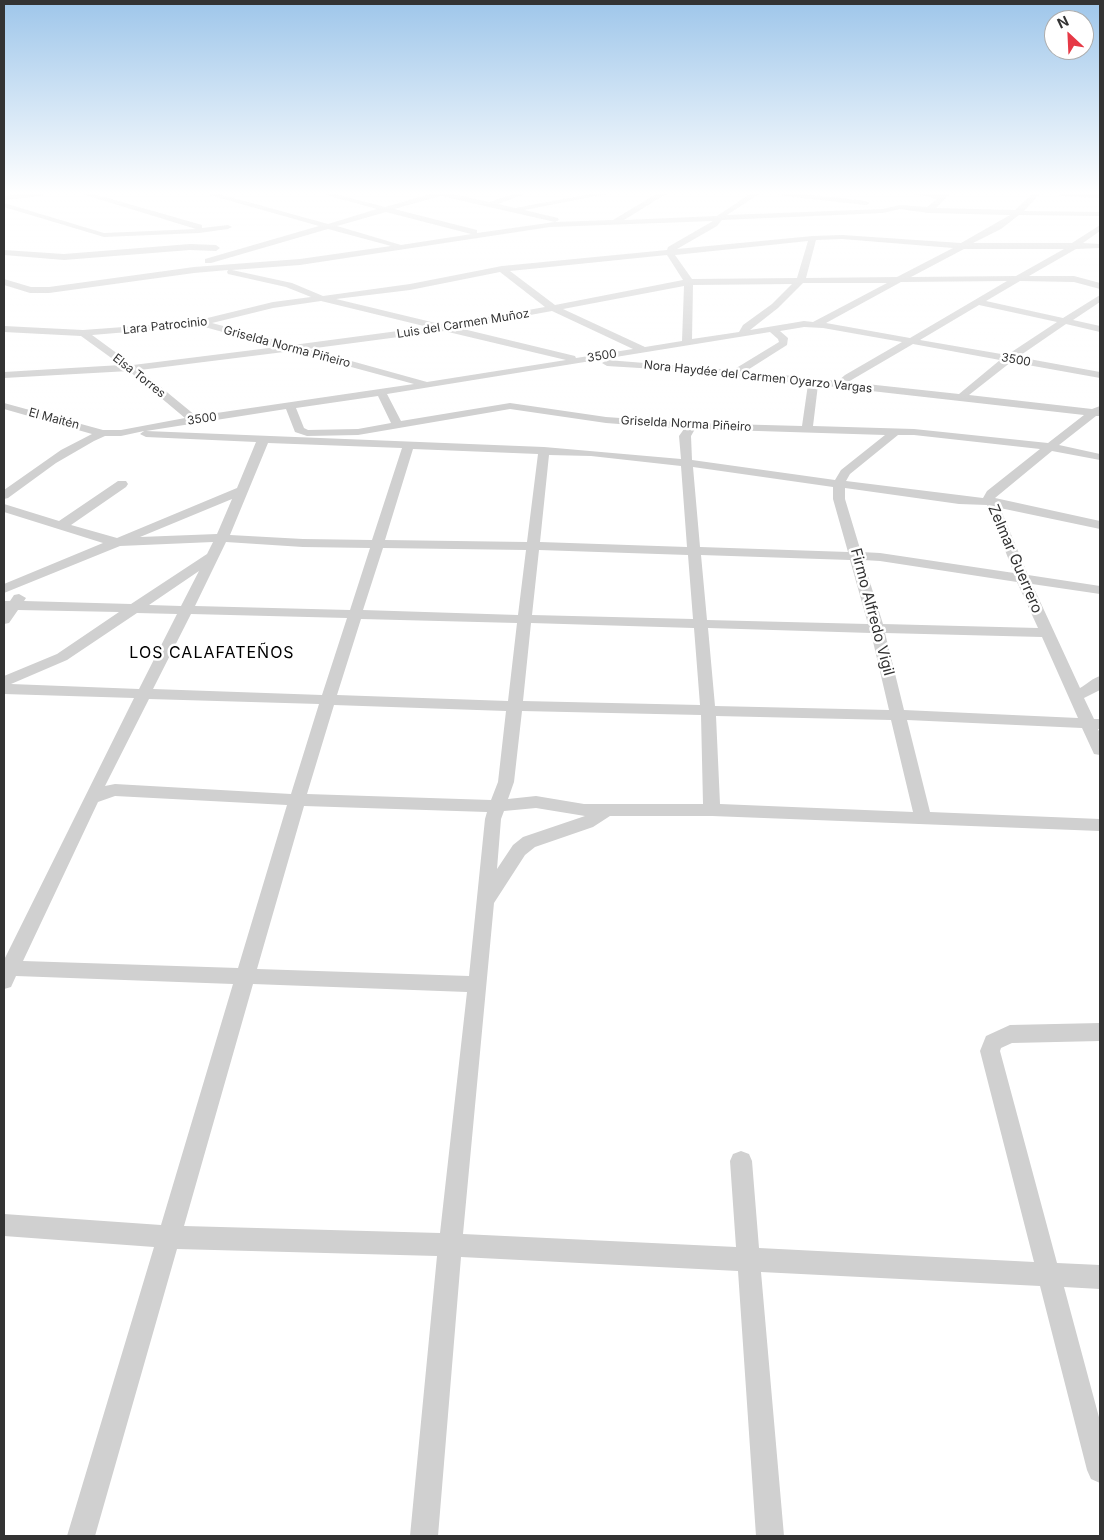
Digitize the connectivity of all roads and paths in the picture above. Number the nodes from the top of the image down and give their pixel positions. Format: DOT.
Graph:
graph roads {
  1 [pos="213,266"];
  2 [pos="247,266"];
  3 [pos="533,266"];
  4 [pos="678,266"];
  5 [pos="805,266"];
  6 [pos="924,266"];
  7 [pos="1040,266"];
  8 [pos="218,268"];
  9 [pos="502,269"];
  10 [pos="1019,278"];
  11 [pos="801,280"];
  12 [pos="897,280"];
  13 [pos="4,282"];
  14 [pos="688,282"];
  15 [pos="1100,286"];
  16 [pos="318,298"];
  17 [pos="1100,298"];
  18 [pos="977,302"];
  19 [pos="553,308"];
  20 [pos="1066,321"];
  21 [pos="202,323"];
  22 [pos="816,324"];
  23 [pos="443,328"];
  24 [pos="4,329"];
  25 [pos="772,330"];
  26 [pos="1100,330"];
  27 [pos="83,333"];
  28 [pos="743,334"];
  29 [pos="911,341"];
  30 [pos="687,343"];
  31 [pos="290,348"];
  32 [pos="644,350"];
  33 [pos="1008,359"];
  34 [pos="580,360"];
  35 [pos="131,368"];
  36 [pos="734,374"];
  37 [pos="4,375"];
  38 [pos="1100,376"];
  39 [pos="813,383"];
  40 [pos="842,384"];
  41 [pos="429,385"];
  42 [pos="381,392"];
  43 [pos="961,399"];
  44 [pos="4,406"];
  45 [pos="290,406"];
  46 [pos="1098,411"];
  47 [pos="194,421"];
  48 [pos="397,424"];
  49 [pos="691,426"];
  50 [pos="806,429"];
  51 [pos="896,431"];
  52 [pos="103,433"];
  53 [pos="121,433"];
  54 [pos="345,438"];
  55 [pos="263,440"];
  56 [pos="408,446"];
  57 [pos="1050,448"];
  58 [pos="544,450"];
  59 [pos="1100,457"];
  60 [pos="686,463"];
  61 [pos="839,483"];
  62 [pos="122,484"];
  63 [pos="243,490"];
  64 [pos="4,496"];
  65 [pos="990,502"];
  66 [pos="4,508"];
  67 [pos="1100,524"];
  68 [pos="61,526"];
  69 [pos="222,538"];
  70 [pos="121,542"];
  71 [pos="376,543"];
  72 [pos="534,546"];
  73 [pos="694,551"];
  74 [pos="212,556"];
  75 [pos="857,556"];
  76 [pos="32,578"];
  77 [pos="1023,579"];
  78 [pos="4,589"];
  79 [pos="1100,590"];
  80 [pos="9,605"];
  81 [pos="136,608"];
  82 [pos="185,609"];
  83 [pos="355,615"];
  84 [pos="526,619"];
  85 [pos="4,620"];
  86 [pos="700,624"];
  87 [pos="877,629"];
  88 [pos="1047,633"];
  89 [pos="1100,681"];
  90 [pos="4,682"];
  91 [pos="4,689"];
  92 [pos="144,693"];
  93 [pos="1075,696"];
  94 [pos="330,699"];
  95 [pos="514,706"];
  96 [pos="708,710"];
  97 [pos="899,715"];
  98 [pos="1094,728"];
  99 [pos="1100,750"];
  100 [pos="91,798"];
  101 [pos="297,800"];
  102 [pos="497,806"];
  103 [pos="607,810"];
  104 [pos="712,810"];
  105 [pos="923,818"];
  106 [pos="1100,825"];
  107 [pos="484,904"];
  108 [pos="6,972"];
  109 [pos="247,976"];
  110 [pos="478,984"];
  111 [pos="1100,1032"];
  112 [pos="741,1161"];
  113 [pos="4,1225"];
  114 [pos="170,1237"];
  115 [pos="450,1245"];
  116 [pos="749,1260"];
  117 [pos="1049,1275"];
  118 [pos="1100,1277"];
  119 [pos="1100,1470"];
  120 [pos="81,1536"];
  121 [pos="424,1536"];
  122 [pos="770,1536"];
  1 -- 8 [label="street"];
  2 -- 8 [label="street"];
  3 -- 9 [label="street, Lara Patrocinio"];
  4 -- 14 [label="street"];
  5 -- 11 [label="street"];
  6 -- 12 [label="street"];
  7 -- 10 [label="street"];
  8 -- 13 [label="street"];
  8 -- 16 [label="street, Nora Haydée del Carmen Oyarzo Vargas"];
  9 -- 16 [label="street, Lara Patrocinio"];
  9 -- 19 [label="street"];
  10 -- 12 [label="street, Luis del Carmen Muñoz"];
  10 -- 15 [label="street, Luis del Carmen Muñoz"];
  10 -- 18 [label="street"];
  11 -- 12 [label="street, Luis del Carmen Muñoz"];
  11 -- 14 [label="street, Luis del Carmen Muñoz"];
  11 -- 28 [label="street"];
  12 -- 22 [label="street"];
  14 -- 19 [label="street, Luis del Carmen Muñoz"];
  14 -- 30 [label="street"];
  16 -- 21 [label="street, Lara Patrocinio"];
  16 -- 23 [label="street, Nora Haydée del Carmen Oyarzo Vargas"];
  17 -- 20 [label="street"];
  18 -- 20 [label="street"];
  18 -- 29 [label="street"];
  19 -- 23 [label="street, Luis del Carmen Muñoz"];
  19 -- 32 [label="street"];
  20 -- 26 [label="street"];
  20 -- 33 [label="street"];
  21 -- 27 [label="street, Lara Patrocinio"];
  21 -- 31 [label="street, Griselda Norma Piñeiro"];
  22 -- 25 [label="street, 3500"];
  22 -- 29 [label="street, 3500"];
  23 -- 31 [label="street, Luis del Carmen Muñoz"];
  23 -- 34 [label="street, Nora Haydée del Carmen Oyarzo Vargas"];
  24 -- 27 [label="street, Lara Patrocinio"];
  25 -- 28 [label="street, 3500"];
  25 -- 36 [label="street"];
  27 -- 35 [label="street, Elsa Torres"];
  28 -- 30 [label="street, 3500"];
  29 -- 33 [label="street, 3500"];
  29 -- 40 [label="street"];
  30 -- 32 [label="street, 3500"];
  31 -- 35 [label="street, Luis del Carmen Muñoz"];
  31 -- 41 [label="street, Griselda Norma Piñeiro"];
  32 -- 34 [label="street, 3500"];
  33 -- 38 [label="street, 3500"];
  33 -- 43 [label="street"];
  34 -- 36 [label="street, Nora Haydée del Carmen Oyarzo Vargas"];
  34 -- 41 [label="street, 3500"];
  35 -- 37 [label="street, Luis del Carmen Muñoz"];
  35 -- 47 [label="street, Elsa Torres"];
  36 -- 39 [label="street, Nora Haydée del Carmen Oyarzo Vargas"];
  39 -- 40 [label="street, Nora Haydée del Carmen Oyarzo Vargas"];
  39 -- 50 [label="street"];
  40 -- 43 [label="street, Nora Haydée del Carmen Oyarzo Vargas"];
  41 -- 42 [label="street, 3500"];
  42 -- 45 [label="street, 3500"];
  42 -- 48 [label="street"];
  43 -- 46 [label="street, Nora Haydée del Carmen Oyarzo Vargas"];
  44 -- 52 [label="street, El Maitén"];
  45 -- 47 [label="street, 3500"];
  45 -- 54 [label="street, Griselda Norma Piñeiro"];
  46 -- 57 [label="street, Zelmar Guerrero"];
  47 -- 53 [label="street, 3500"];
  48 -- 49 [label="street, Griselda Norma Piñeiro"];
  48 -- 54 [label="street, Griselda Norma Piñeiro"];
  49 -- 50 [label="street, Griselda Norma Piñeiro"];
  49 -- 60 [label="street"];
  50 -- 51 [label="street, Griselda Norma Piñeiro"];
  51 -- 57 [label="street, Griselda Norma Piñeiro"];
  51 -- 61 [label="street"];
  52 -- 53 [label="street, 3500"];
  52 -- 64 [label="street"];
  53 -- 55 [label="street"];
  54 -- 55 [label="street"];
  54 -- 56 [label="street"];
  55 -- 63 [label="street"];
  56 -- 58 [label="street"];
  56 -- 71 [label="street"];
  57 -- 59 [label="street, Griselda Norma Piñeiro"];
  57 -- 65 [label="street, Zelmar Guerrero"];
  58 -- 60 [label="street"];
  58 -- 72 [label="street"];
  60 -- 61 [label="street"];
  60 -- 73 [label="street"];
  61 -- 65 [label="street"];
  61 -- 75 [label="street, Firmo Alfredo Vigil"];
  62 -- 68 [label="street"];
  63 -- 69 [label="street"];
  63 -- 70 [label="street"];
  65 -- 67 [label="street"];
  65 -- 77 [label="street, Zelmar Guerrero"];
  66 -- 68 [label="street"];
  68 -- 70 [label="street"];
  69 -- 70 [label="street"];
  69 -- 71 [label="street"];
  69 -- 74 [label="street"];
  70 -- 76 [label="street"];
  71 -- 72 [label="street"];
  71 -- 83 [label="street"];
  72 -- 73 [label="street"];
  72 -- 84 [label="street"];
  73 -- 75 [label="street"];
  73 -- 86 [label="street"];
  74 -- 81 [label="street"];
  74 -- 82 [label="street"];
  75 -- 77 [label="street"];
  75 -- 87 [label="street, Firmo Alfredo Vigil"];
  76 -- 78 [label="street"];
  76 -- 80 [label="street"];
  77 -- 79 [label="street"];
  77 -- 88 [label="street, Zelmar Guerrero"];
  80 -- 81 [label="street"];
  80 -- 85 [label="street"];
  81 -- 82 [label="street"];
  81 -- 90 [label="street"];
  82 -- 83 [label="street"];
  82 -- 92 [label="street"];
  83 -- 84 [label="street"];
  83 -- 94 [label="street"];
  84 -- 86 [label="street"];
  84 -- 95 [label="street"];
  86 -- 87 [label="street"];
  86 -- 96 [label="street"];
  87 -- 88 [label="street"];
  87 -- 97 [label="street, Firmo Alfredo Vigil"];
  88 -- 93 [label="street, Zelmar Guerrero"];
  89 -- 93 [label="street"];
  91 -- 92 [label="street"];
  92 -- 94 [label="street"];
  92 -- 100 [label="street"];
  93 -- 98 [label="street, Zelmar Guerrero"];
  94 -- 95 [label="street"];
  94 -- 101 [label="street"];
  95 -- 96 [label="street"];
  95 -- 102 [label="street"];
  96 -- 97 [label="street"];
  96 -- 104 [label="street"];
  97 -- 98 [label="street"];
  97 -- 105 [label="street, Firmo Alfredo Vigil"];
  98 -- 99 [label="street, Zelmar Guerrero"];
  100 -- 101 [label="street"];
  100 -- 108 [label="street"];
  101 -- 102 [label="street"];
  101 -- 109 [label="street"];
  102 -- 103 [label="street"];
  102 -- 107 [label="street"];
  103 -- 104 [label="street"];
  103 -- 107 [label="street"];
  104 -- 105 [label="street"];
  105 -- 106 [label="street"];
  107 -- 110 [label="street"];
  108 -- 109 [label="street"];
  109 -- 110 [label="street"];
  109 -- 114 [label="street"];
  110 -- 115 [label="street"];
  111 -- 117 [label="street"];
  112 -- 116 [label="street"];
  113 -- 114 [label="street"];
  114 -- 115 [label="street"];
  114 -- 120 [label="street"];
  115 -- 116 [label="street"];
  115 -- 121 [label="street"];
  116 -- 117 [label="street"];
  116 -- 122 [label="street"];
  117 -- 118 [label="street"];
  117 -- 119 [label="street"];
}
